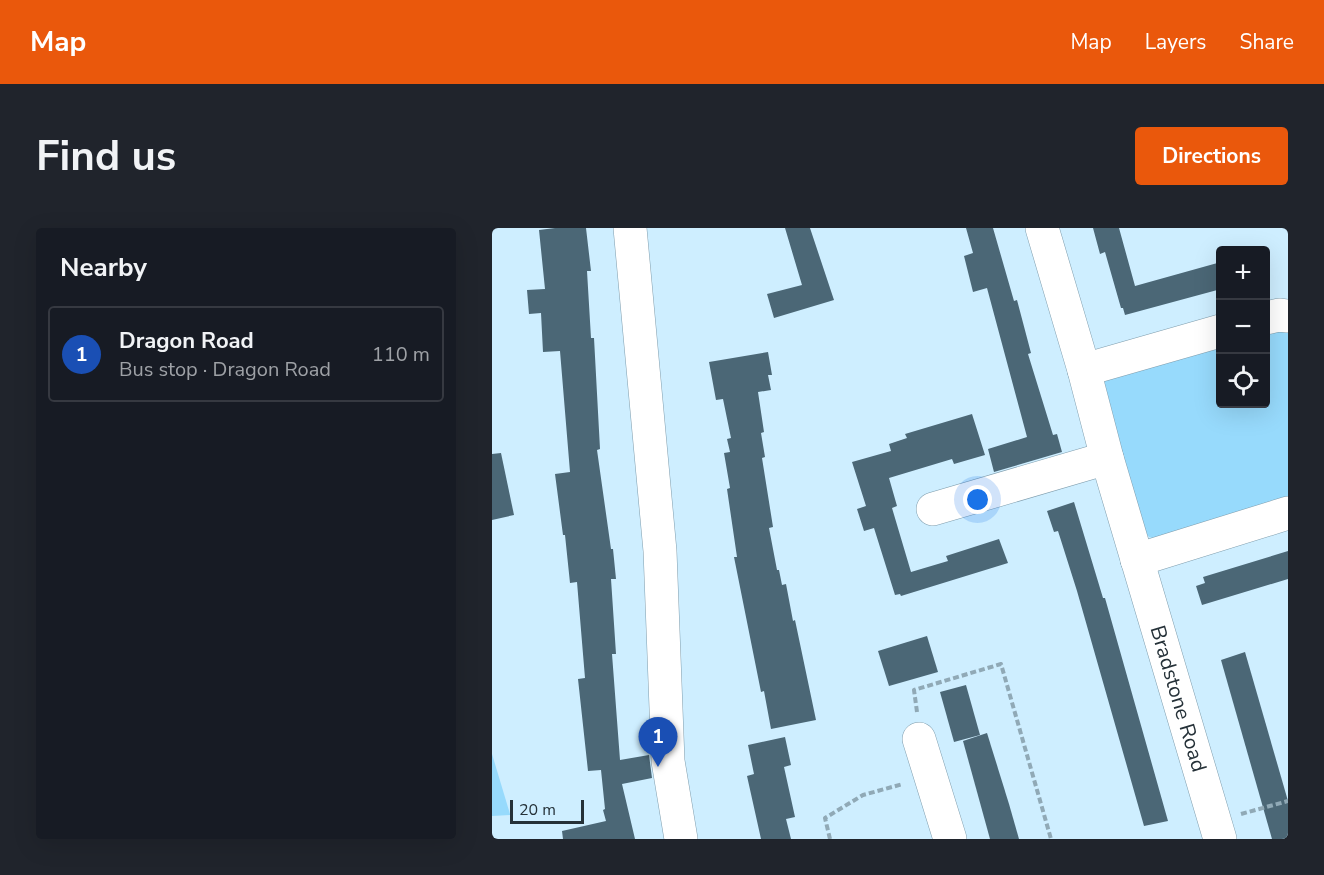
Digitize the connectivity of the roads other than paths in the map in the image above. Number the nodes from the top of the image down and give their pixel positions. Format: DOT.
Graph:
graph roads {
  1 [pos="630,228"];
  2 [pos="1042,228"];
  3 [pos="1288,316"];
  4 [pos="1270,317"];
  5 [pos="1216,332"];
  6 [pos="1084,370"];
  7 [pos="1107,458"];
  8 [pos="933,509"];
  9 [pos="1288,513"];
  10 [pos="1137,560"];
  11 [pos="919,740"];
  12 [pos="1217,830"];
  13 [pos="681,839"];
  14 [pos="950,839"];
  1 -- 13 [label="street"];
  2 -- 6 [label="street, Bradstone Road"];
  3 -- 4 [label="street"];
  5 -- 6 [label="street"];
  6 -- 7 [label="street, Bradstone Road"];
  7 -- 8 [label="street"];
  7 -- 10 [label="street, Bradstone Road"];
  9 -- 10 [label="street"];
  10 -- 12 [label="street, Bradstone Road"];
  11 -- 14 [label="street"];
}
